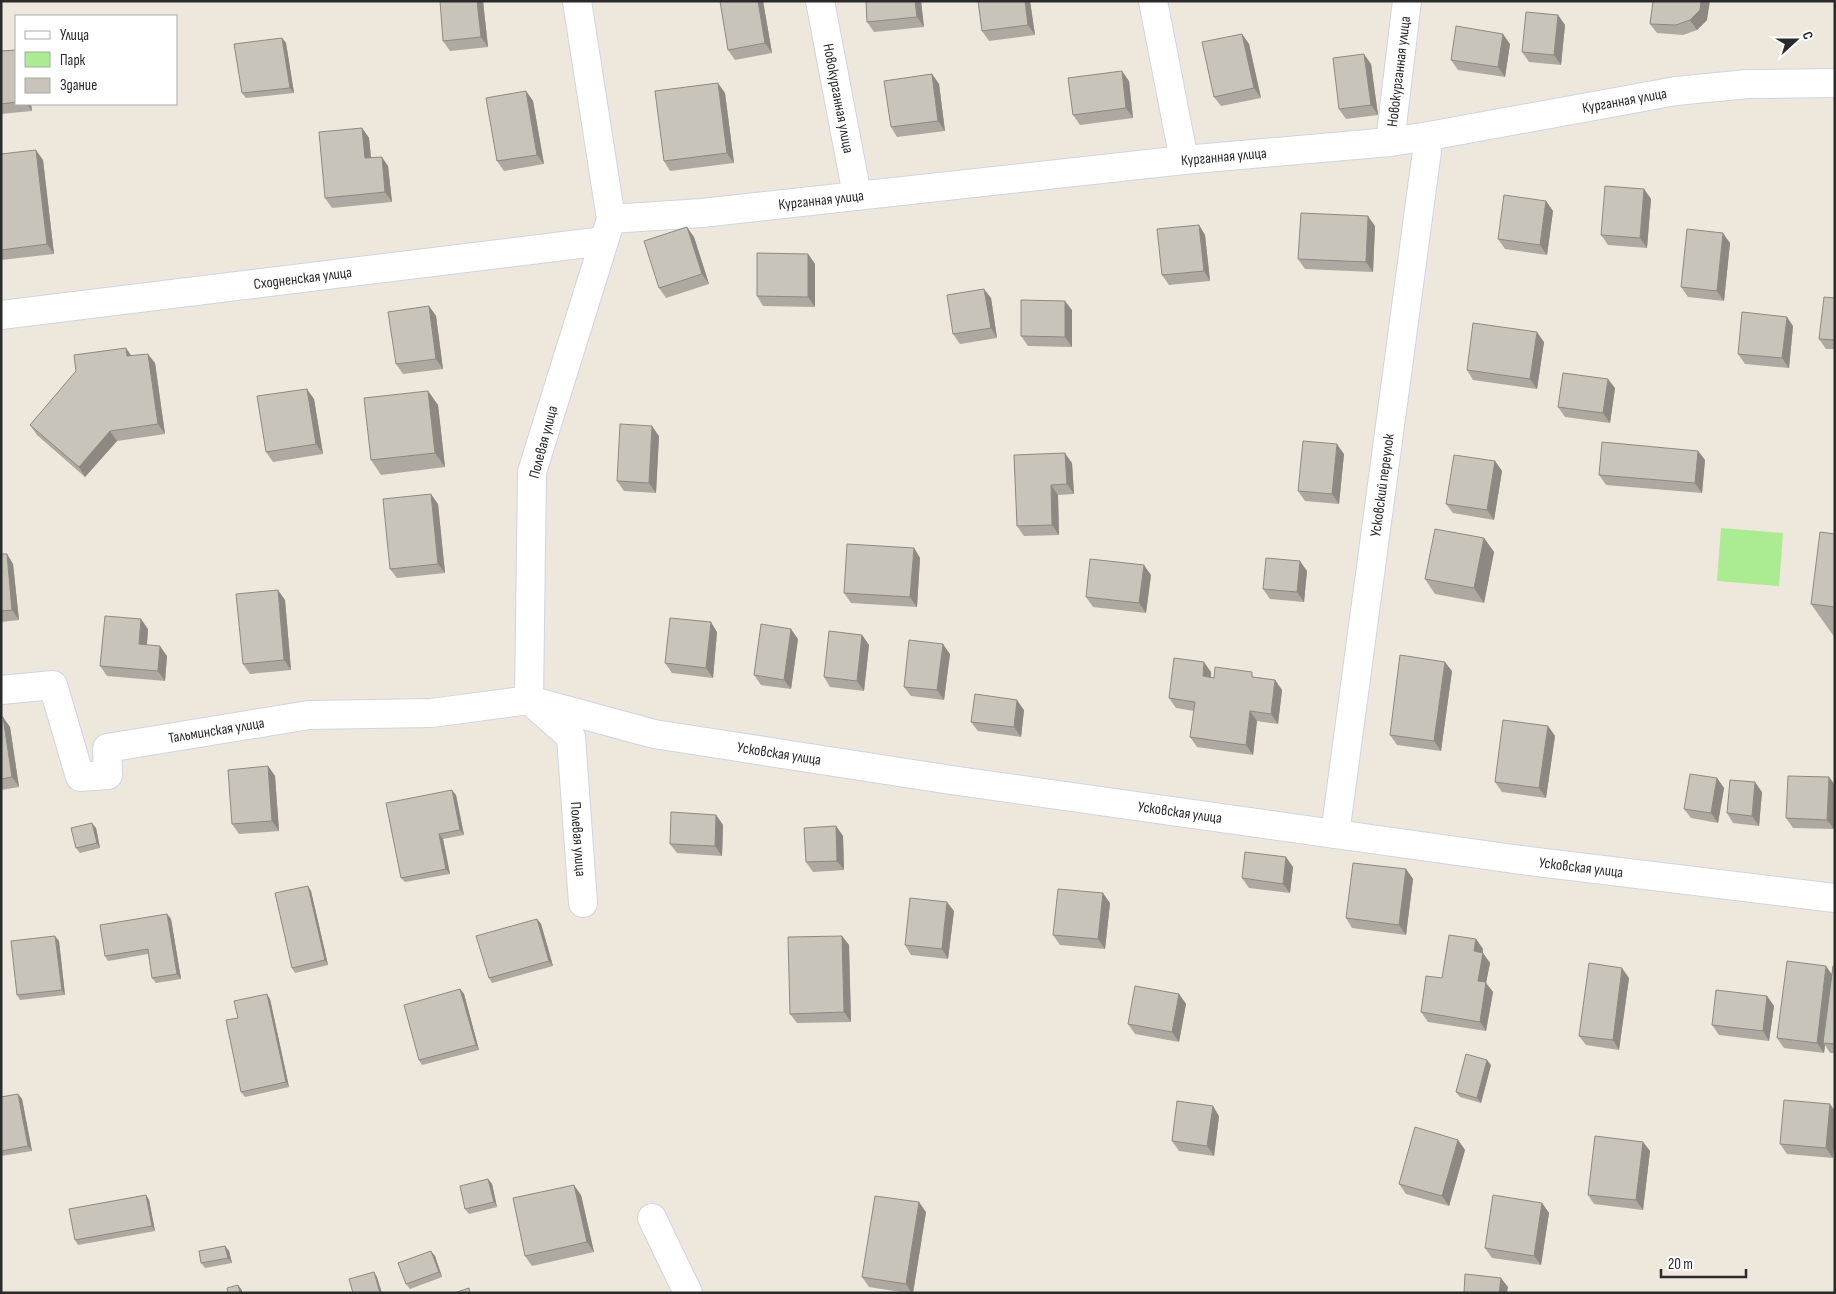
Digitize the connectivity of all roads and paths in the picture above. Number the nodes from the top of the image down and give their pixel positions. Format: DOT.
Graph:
graph roads {
  1 [pos="576,1"];
  2 [pos="820,1"];
  3 [pos="1153,1"];
  4 [pos="1407,1"];
  5 [pos="1835,83"];
  6 [pos="1429,136"];
  7 [pos="1390,142"];
  8 [pos="1184,160"];
  9 [pos="857,196"];
  10 [pos="608,230"];
  11 [pos="1,315"];
  12 [pos="1,690"];
  13 [pos="529,700"];
  14 [pos="1336,834"];
  15 [pos="1835,898"];
  16 [pos="583,903"];
  17 [pos="652,1218"];
  18 [pos="688,1293"];
  1 -- 10 [label="street, Полевая улица"];
  2 -- 9 [label="street, Новокурганная улица"];
  3 -- 8 [label="street"];
  4 -- 7 [label="street, Новокурганная улица"];
  5 -- 6 [label="street, Курганная улица"];
  6 -- 7 [label="street, Курганная улица"];
  6 -- 14 [label="street, Усковский переулок"];
  7 -- 8 [label="street, Курганная улица"];
  8 -- 9 [label="street, Курганная улица"];
  9 -- 10 [label="street, Курганная улица"];
  10 -- 11 [label="street, Сходненская улица"];
  10 -- 13 [label="street, Полевая улица"];
  12 -- 13 [label="street, Тальминская улица"];
  13 -- 14 [label="street, Усковская улица"];
  13 -- 16 [label="street, Полевая улица"];
  14 -- 15 [label="street, Усковская улица"];
  17 -- 18 [label="street"];
}
